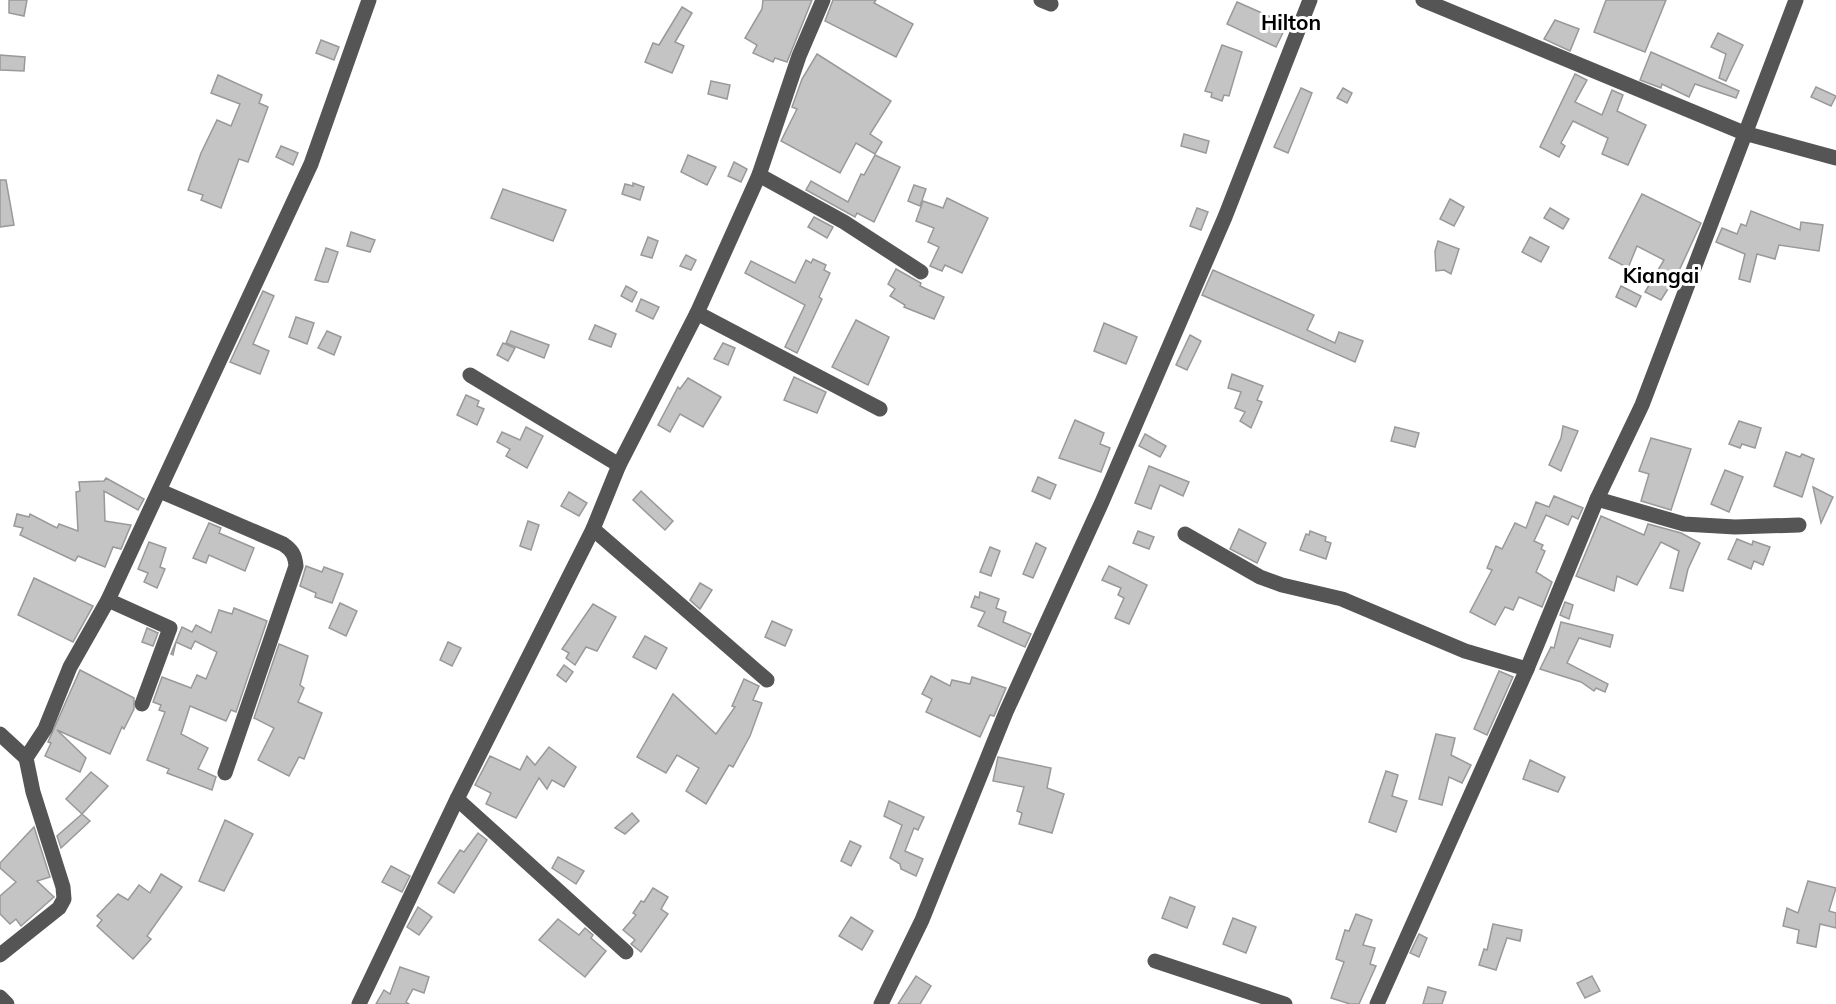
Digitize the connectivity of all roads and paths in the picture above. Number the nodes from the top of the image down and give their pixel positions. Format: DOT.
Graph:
graph roads {
  1 [pos="369,0"];
  2 [pos="823,0"];
  3 [pos="1310,0"];
  4 [pos="1423,0"];
  5 [pos="1796,0"];
  6 [pos="1744,133"];
  7 [pos="1836,158"];
  8 [pos="759,175"];
  9 [pos="921,272"];
  10 [pos="697,313"];
  11 [pos="470,375"];
  12 [pos="880,409"];
  13 [pos="619,465"];
  14 [pos="160,491"];
  15 [pos="1597,499"];
  16 [pos="1799,525"];
  17 [pos="593,529"];
  18 [pos="1185,534"];
  19 [pos="108,600"];
  20 [pos="1527,669"];
  21 [pos="767,680"];
  22 [pos="142,704"];
  23 [pos="0,734"];
  24 [pos="26,758"];
  25 [pos="225,773"];
  26 [pos="457,799"];
  27 [pos="626,952"];
  28 [pos="0,955"];
  29 [pos="1155,961"];
  30 [pos="0,998"];
  31 [pos="7,1004"];
  32 [pos="359,1004"];
  33 [pos="881,1004"];
  34 [pos="1285,1004"];
  35 [pos="1377,1004"];
  1 -- 14 [label="street"];
  2 -- 8 [label="street"];
  3 -- 33 [label="street"];
  4 -- 6 [label="street"];
  5 -- 6 [label="street"];
  6 -- 7 [label="street"];
  6 -- 15 [label="street"];
  8 -- 9 [label="street"];
  8 -- 10 [label="street"];
  10 -- 12 [label="street"];
  10 -- 13 [label="street"];
  11 -- 13 [label="street"];
  13 -- 17 [label="street"];
  14 -- 19 [label="street"];
  14 -- 25 [label="street"];
  15 -- 16 [label="street"];
  15 -- 20 [label="street"];
  17 -- 21 [label="street"];
  17 -- 26 [label="street"];
  18 -- 20 [label="street"];
  19 -- 22 [label="street"];
  19 -- 24 [label="street"];
  20 -- 35 [label="street"];
  23 -- 24 [label="street"];
  24 -- 28 [label="street"];
  26 -- 27 [label="street"];
  26 -- 32 [label="street"];
  29 -- 34 [label="street"];
  30 -- 31 [label="street"];
}
